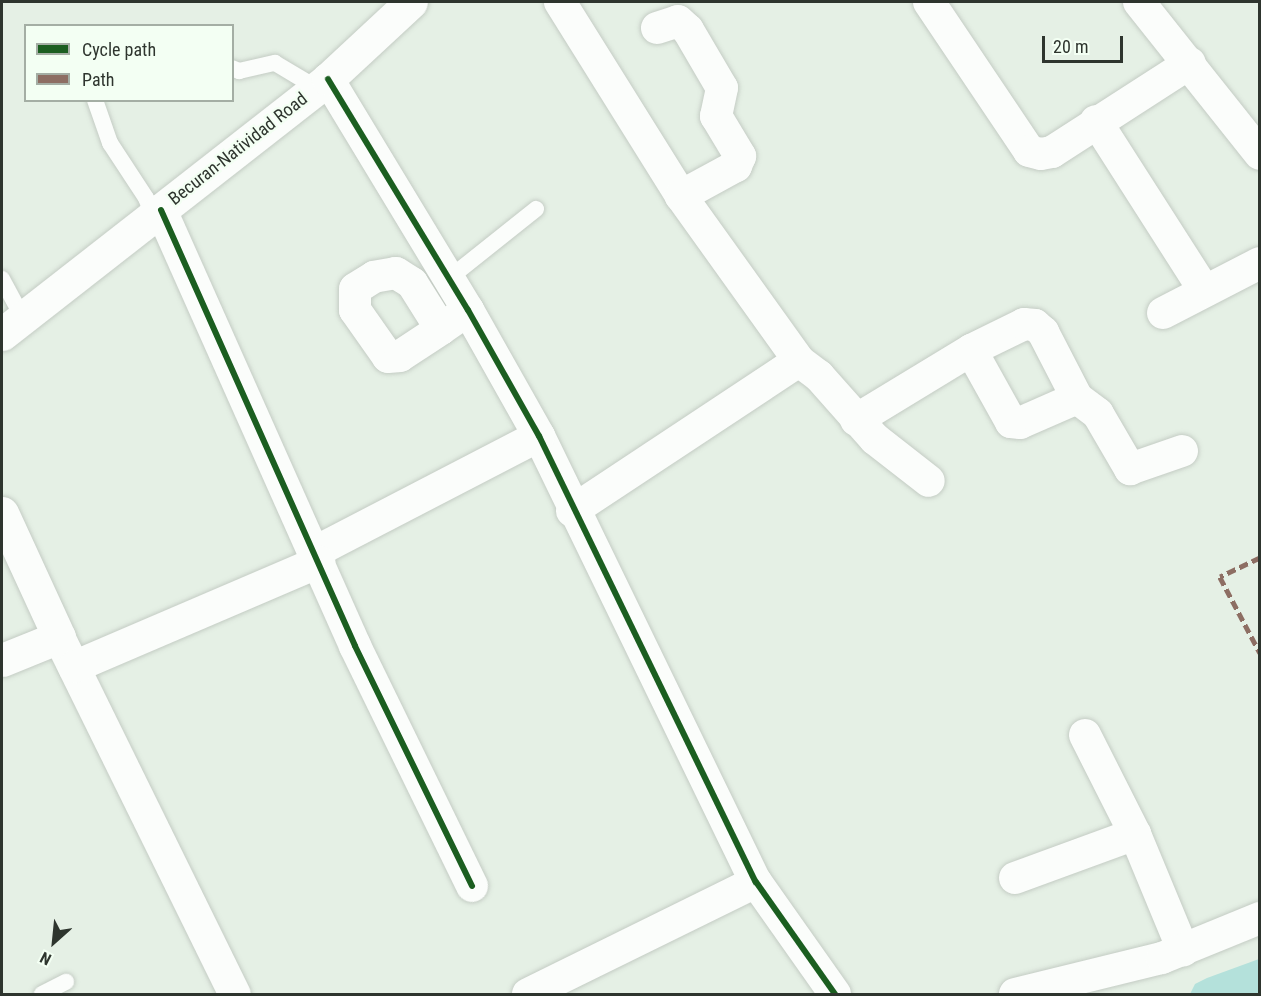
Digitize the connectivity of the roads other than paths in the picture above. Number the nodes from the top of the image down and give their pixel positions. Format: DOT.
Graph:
graph roads {
  1 [pos="411,2"];
  2 [pos="560,2"];
  3 [pos="929,2"];
  4 [pos="1139,2"];
  5 [pos="657,28"];
  6 [pos="1190,63"];
  7 [pos="234,69"];
  8 [pos="322,84"];
  9 [pos="96,102"];
  10 [pos="1096,121"];
  11 [pos="1260,153"];
  12 [pos="681,196"];
  13 [pos="536,209"];
  14 [pos="157,213"];
  15 [pos="1260,263"];
  16 [pos="2,279"];
  17 [pos="447,279"];
  18 [pos="1204,290"];
  19 [pos="468,310"];
  20 [pos="1163,313"];
  21 [pos="12,326"];
  22 [pos="441,329"];
  23 [pos="971,350"];
  24 [pos="799,361"];
  25 [pos="1077,398"];
  26 [pos="856,420"];
  27 [pos="539,436"];
  28 [pos="1182,451"];
  29 [pos="929,481"];
  30 [pos="572,512"];
  31 [pos="2,513"];
  32 [pos="316,557"];
  33 [pos="59,637"];
  34 [pos="2,660"];
  35 [pos="74,667"];
  36 [pos="1085,735"];
  37 [pos="1135,834"];
  38 [pos="1015,878"];
  39 [pos="756,882"];
  40 [pos="472,886"];
  41 [pos="1260,918"];
  42 [pos="1183,950"];
  43 [pos="66,982"];
  44 [pos="42,994"];
  45 [pos="235,994"];
  46 [pos="528,994"];
  47 [pos="835,994"];
  48 [pos="1015,994"];
  1 -- 8 [label="street, Becuran-Natividad Road"];
  2 -- 12 [label="street"];
  3 -- 10 [label="street"];
  4 -- 6 [label="street"];
  5 -- 12 [label="street"];
  6 -- 10 [label="street"];
  6 -- 11 [label="street"];
  7 -- 8 [label="lane"];
  8 -- 14 [label="street, Becuran-Natividad Road"];
  8 -- 17 [label="street"];
  9 -- 14 [label="lane"];
  10 -- 18 [label="street"];
  12 -- 24 [label="street"];
  13 -- 17 [label="lane"];
  14 -- 21 [label="street, Becuran-Natividad Road"];
  14 -- 32 [label="street"];
  15 -- 18 [label="street"];
  16 -- 21 [label="lane"];
  17 -- 19 [label="street"];
  18 -- 20 [label="street"];
  19 -- 22 [label="street"];
  19 -- 27 [label="street"];
  23 -- 25 [label="street"];
  23 -- 25 [label="street"];
  23 -- 26 [label="street"];
  24 -- 26 [label="street"];
  24 -- 30 [label="street"];
  25 -- 28 [label="street"];
  26 -- 29 [label="street"];
  27 -- 30 [label="street"];
  27 -- 32 [label="street"];
  30 -- 39 [label="street"];
  31 -- 33 [label="street"];
  32 -- 35 [label="street"];
  32 -- 40 [label="street"];
  33 -- 34 [label="street"];
  33 -- 35 [label="street"];
  35 -- 45 [label="street"];
  36 -- 37 [label="street"];
  37 -- 38 [label="street"];
  37 -- 42 [label="street"];
  39 -- 46 [label="street"];
  39 -- 47 [label="street"];
  41 -- 42 [label="street"];
  42 -- 48 [label="street"];
  43 -- 44 [label="lane"];
}
